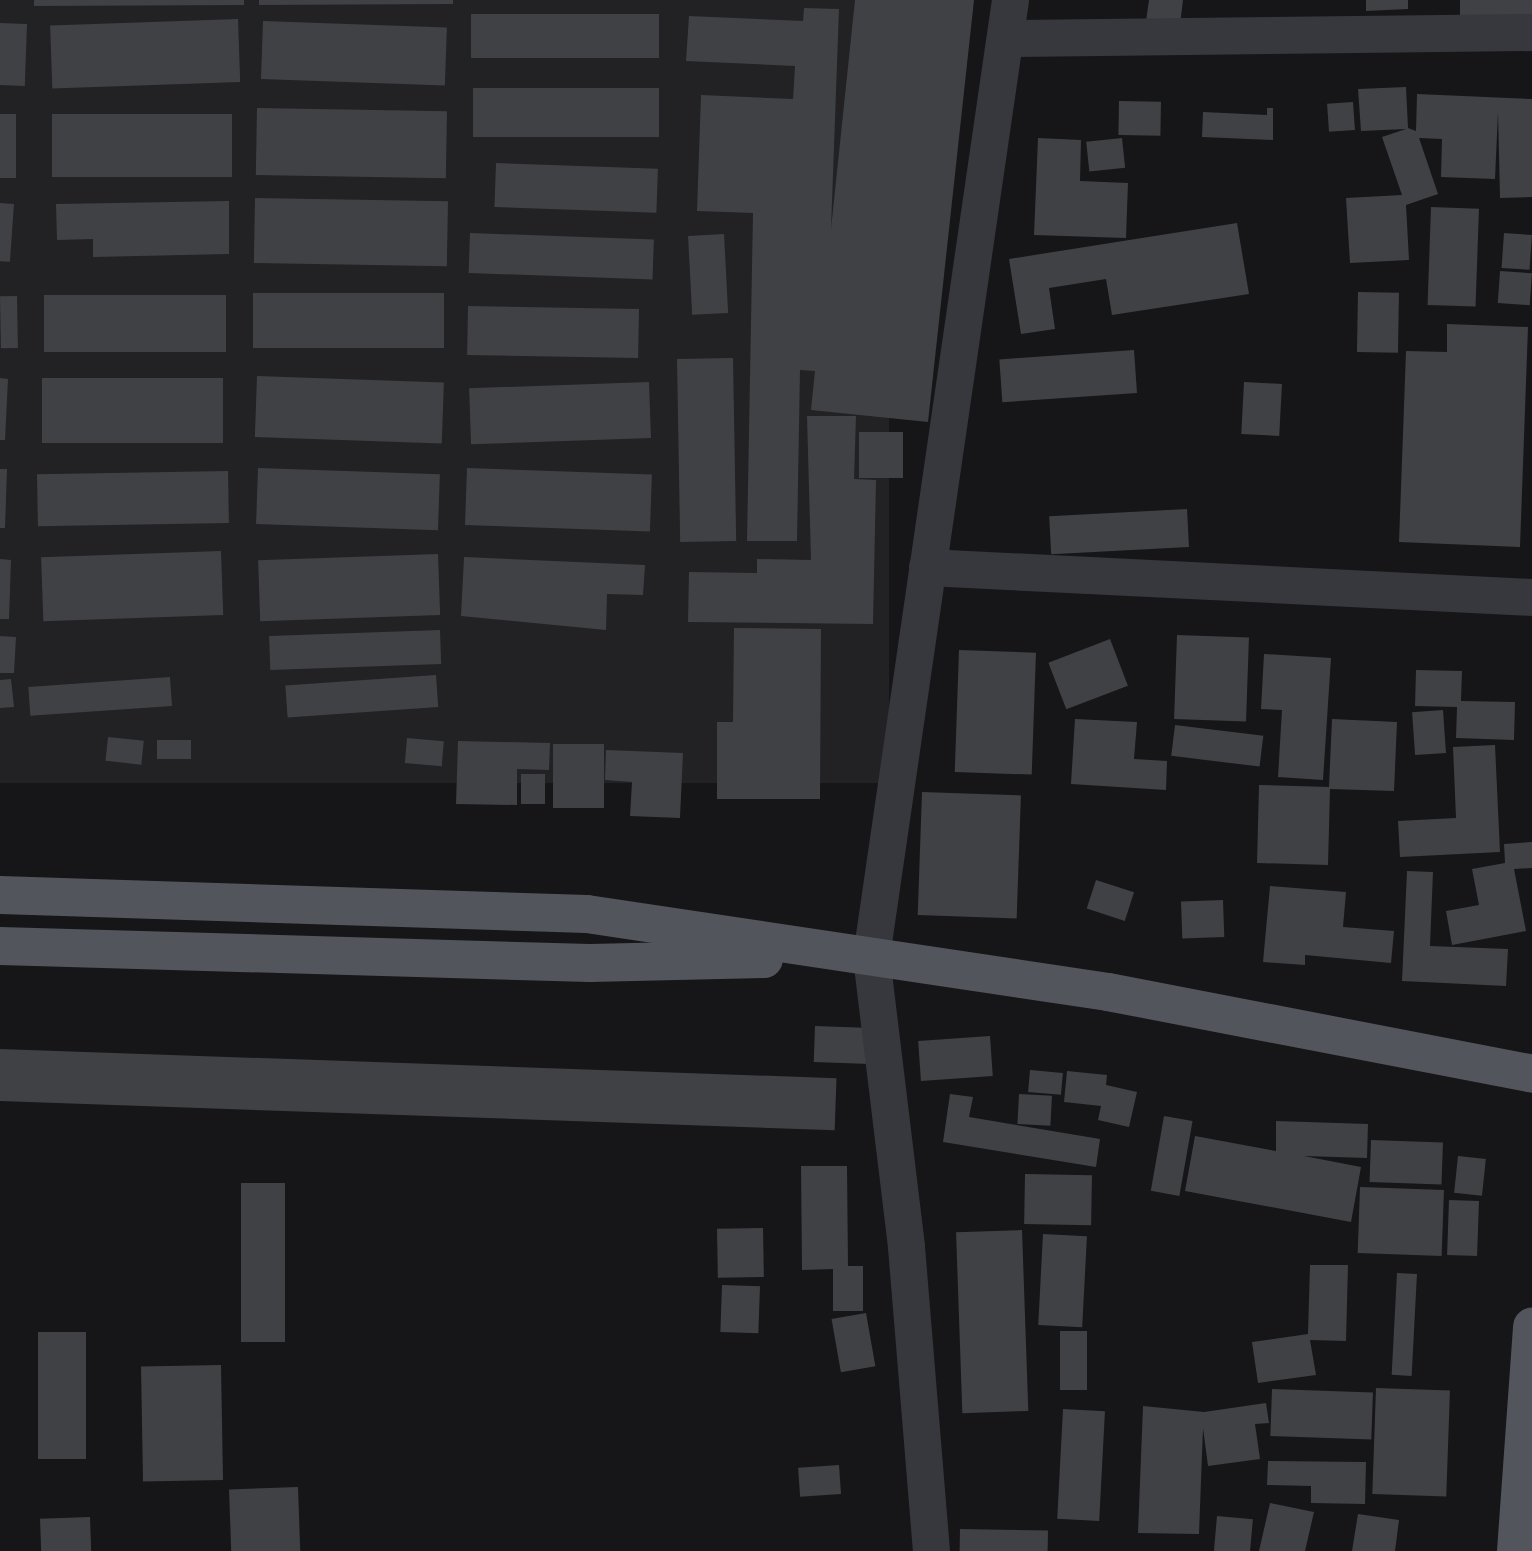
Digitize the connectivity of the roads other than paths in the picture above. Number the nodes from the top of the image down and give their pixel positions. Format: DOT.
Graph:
graph roads {
  1 [pos="1010,0"];
  2 [pos="1532,32"];
  3 [pos="1007,38"];
  4 [pos="927,567"];
  5 [pos="1532,597"];
  6 [pos="0,895"];
  7 [pos="0,947"];
  8 [pos="871,956"];
  9 [pos="1532,1074"];
  10 [pos="1532,1327"];
  11 [pos="931,1551"];
  12 [pos="1516,1551"];
  1 -- 3 [label="street"];
  2 -- 3 [label="street"];
  3 -- 4 [label="street"];
  4 -- 5 [label="street"];
  4 -- 8 [label="street"];
  6 -- 8 [label="main road"];
  7 -- 8 [label="main road"];
  8 -- 9 [label="main road"];
  8 -- 11 [label="street"];
  10 -- 12 [label="main road"];
}
